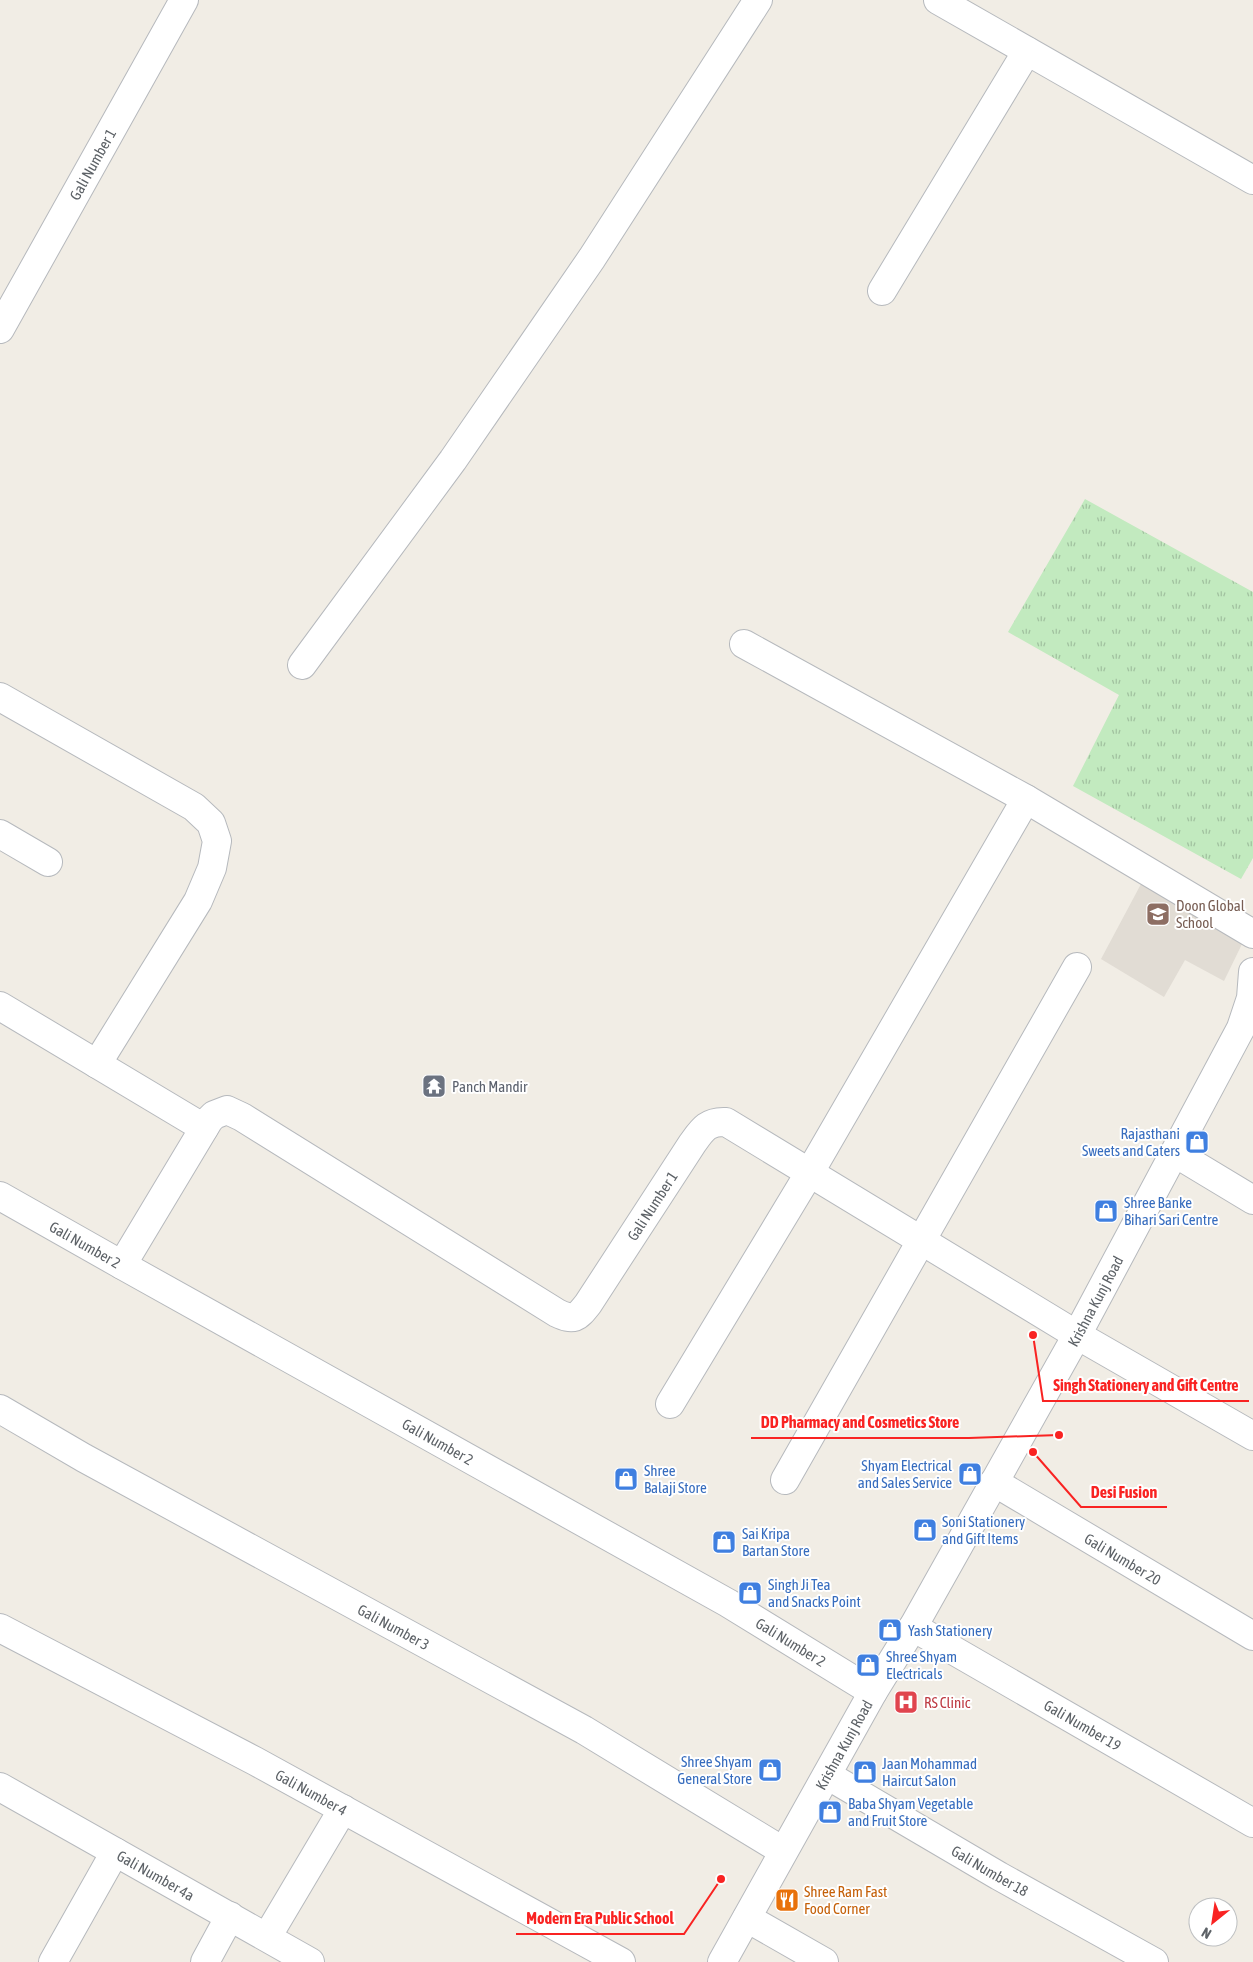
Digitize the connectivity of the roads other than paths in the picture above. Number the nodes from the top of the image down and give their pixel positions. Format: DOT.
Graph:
graph roads {
  1 [pos="184,0"];
  2 [pos="758,0"];
  3 [pos="938,0"];
  4 [pos="1027,51"];
  5 [pos="1253,180"];
  6 [pos="882,291"];
  7 [pos="0,329"];
  8 [pos="744,644"];
  9 [pos="302,665"];
  10 [pos="0,697"];
  11 [pos="1026,799"];
  12 [pos="0,834"];
  13 [pos="48,862"];
  14 [pos="1253,934"];
  15 [pos="1077,967"];
  16 [pos="1253,972"];
  17 [pos="0,1006"];
  18 [pos="97,1064"];
  19 [pos="204,1128"];
  20 [pos="1175,1153"];
  21 [pos="810,1172"];
  22 [pos="0,1196"];
  23 [pos="1253,1200"];
  24 [pos="921,1240"];
  25 [pos="122,1265"];
  26 [pos="1077,1335"];
  27 [pos="670,1404"];
  28 [pos="0,1408"];
  29 [pos="1253,1436"];
  30 [pos="785,1480"];
  31 [pos="994,1482"];
  32 [pos="913,1627"];
  33 [pos="0,1628"];
  34 [pos="1253,1636"];
  35 [pos="873,1692"];
  36 [pos="827,1775"];
  37 [pos="0,1787"];
  38 [pos="343,1809"];
  39 [pos="1253,1823"];
  40 [pos="783,1851"];
  41 [pos="115,1852"];
  42 [pos="230,1916"];
  43 [pos="747,1918"];
  44 [pos="267,1938"];
  45 [pos="52,1962"];
  46 [pos="205,1962"];
  47 [pos="310,1962"];
  48 [pos="621,1962"];
  49 [pos="722,1962"];
  50 [pos="824,1962"];
  51 [pos="1154,1962"];
  1 -- 7 [label="street, Gali Number 1"];
  2 -- 9 [label="street"];
  3 -- 4 [label="street"];
  4 -- 5 [label="street"];
  4 -- 6 [label="street"];
  8 -- 11 [label="street"];
  10 -- 18 [label="street"];
  11 -- 14 [label="street"];
  11 -- 21 [label="street"];
  12 -- 13 [label="street"];
  15 -- 24 [label="street"];
  16 -- 20 [label="street, Krishna Kunj Road"];
  17 -- 18 [label="street"];
  18 -- 19 [label="street"];
  19 -- 21 [label="street, Gali Number 1"];
  19 -- 25 [label="street"];
  20 -- 23 [label="street"];
  20 -- 26 [label="street, Krishna Kunj Road"];
  21 -- 24 [label="street, Gali Number 1"];
  21 -- 27 [label="street"];
  22 -- 25 [label="street, Gali Number 2"];
  24 -- 26 [label="street, Gali Number 1"];
  24 -- 30 [label="street"];
  25 -- 35 [label="street, Gali Number 2"];
  26 -- 29 [label="street, Gali Number 1"];
  26 -- 31 [label="street, Krishna Kunj Road"];
  28 -- 40 [label="street, Gali Number 3"];
  31 -- 32 [label="street, Krishna Kunj Road"];
  31 -- 34 [label="street, Gali Number 20"];
  32 -- 35 [label="street, Krishna Kunj Road"];
  32 -- 39 [label="street, Gali Number 19"];
  33 -- 38 [label="street, Gali Number 4"];
  35 -- 36 [label="street, Krishna Kunj Road"];
  36 -- 40 [label="street, Krishna Kunj Road"];
  36 -- 51 [label="street, Gali Number 18"];
  37 -- 41 [label="street, Gali Number 4a"];
  38 -- 44 [label="street"];
  38 -- 48 [label="street, Gali Number 4"];
  40 -- 43 [label="street, Krishna Kunj Road"];
  41 -- 42 [label="street, Gali Number 4a"];
  41 -- 45 [label="street"];
  42 -- 44 [label="street, Gali Number 4a"];
  42 -- 46 [label="street"];
  43 -- 49 [label="street, Krishna Kunj Road"];
  43 -- 50 [label="street"];
  44 -- 47 [label="street, Gali Number 4a"];
}
